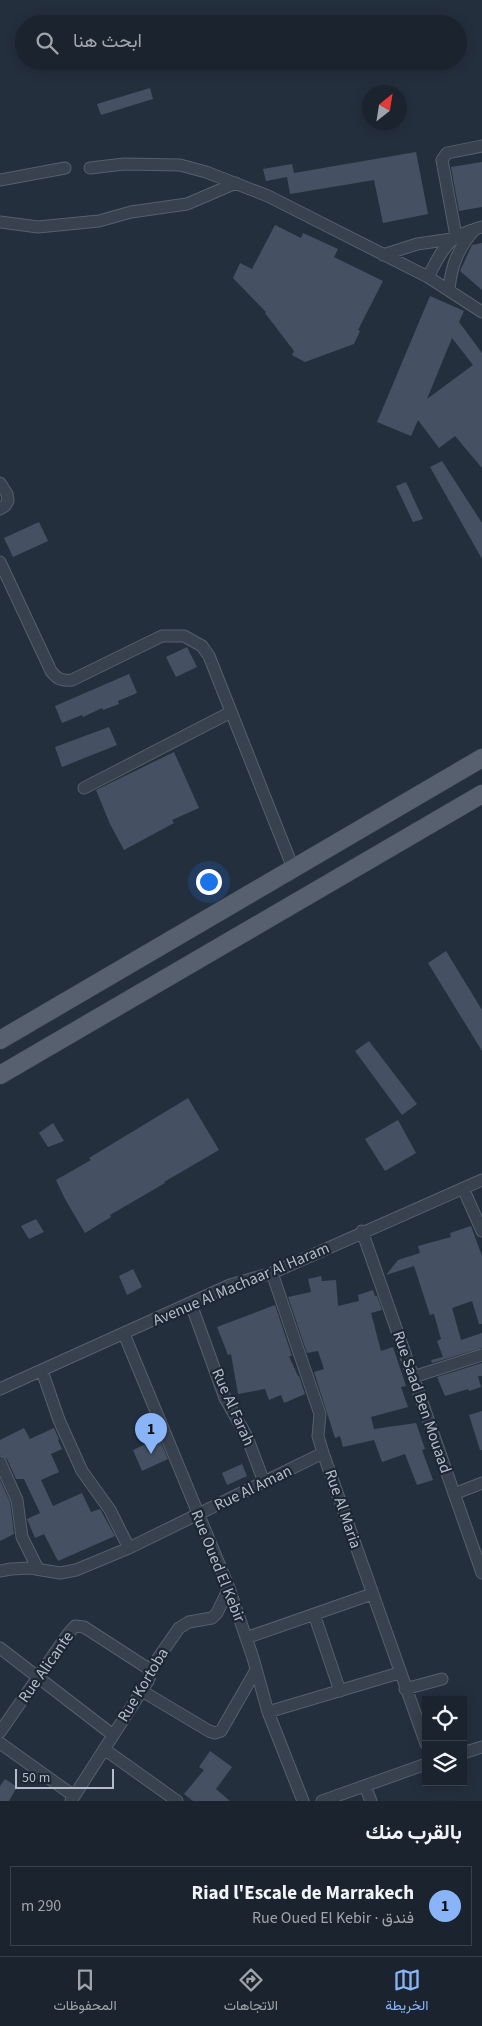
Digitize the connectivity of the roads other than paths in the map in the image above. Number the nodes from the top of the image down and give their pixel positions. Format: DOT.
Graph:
graph roads {
  1 [pos="482,146"];
  2 [pos="65,168"];
  3 [pos="90,168"];
  4 [pos="0,180"];
  5 [pos="236,184"];
  6 [pos="0,222"];
  7 [pos="479,228"];
  8 [pos="454,238"];
  9 [pos="383,255"];
  10 [pos="428,277"];
  11 [pos="449,290"];
  12 [pos="482,312"];
  13 [pos="0,484"];
  14 [pos="0,509"];
  15 [pos="0,562"];
  16 [pos="231,712"];
  17 [pos="482,758"];
  18 [pos="84,788"];
  19 [pos="482,794"];
  20 [pos="293,868"];
  21 [pos="0,1040"];
  22 [pos="0,1075"];
  23 [pos="482,1180"];
  24 [pos="463,1188"];
  25 [pos="362,1231"];
  26 [pos="482,1231"];
  27 [pos="272,1272"];
  28 [pos="191,1304"];
  29 [pos="124,1334"];
  30 [pos="482,1355"];
  31 [pos="42,1371"];
  32 [pos="412,1377"];
  33 [pos="0,1389"];
  34 [pos="323,1453"];
  35 [pos="0,1462"];
  36 [pos="264,1482"];
  37 [pos="482,1483"];
  38 [pos="454,1494"];
  39 [pos="197,1515"];
  40 [pos="129,1548"];
  41 [pos="38,1569"];
  42 [pos="0,1571"];
  43 [pos="482,1572"];
  44 [pos="229,1588"];
  45 [pos="372,1594"];
  46 [pos="314,1614"];
  47 [pos="246,1638"];
  48 [pos="0,1648"];
  49 [pos="256,1670"];
  50 [pos="152,1671"];
  51 [pos="399,1673"];
  52 [pos="38,1678"];
  53 [pos="442,1679"];
  54 [pos="406,1689"];
  55 [pos="142,1691"];
  56 [pos="340,1691"];
  57 [pos="268,1712"];
  58 [pos="0,1732"];
  59 [pos="113,1735"];
  60 [pos="425,1741"];
  61 [pos="0,1743"];
  62 [pos="482,1747"];
  63 [pos="104,1749"];
  64 [pos="467,1752"];
  65 [pos="422,1765"];
  66 [pos="364,1786"];
  67 [pos="72,1799"];
  68 [pos="177,1801"];
  69 [pos="303,1801"];
  70 [pos="322,1801"];
  71 [pos="371,1801"];
  1 -- 8 [label="street"];
  2 -- 4 [label="street"];
  3 -- 5 [label="street"];
  5 -- 6 [label="street"];
  5 -- 9 [label="street"];
  7 -- 8 [label="street"];
  7 -- 11 [label="street"];
  8 -- 9 [label="street"];
  8 -- 10 [label="street"];
  9 -- 10 [label="street"];
  10 -- 11 [label="street"];
  11 -- 12 [label="street"];
  13 -- 14 [label="street"];
  15 -- 16 [label="street"];
  16 -- 18 [label="street"];
  16 -- 20 [label="street"];
  17 -- 20 [label="main road"];
  19 -- 22 [label="main road"];
  20 -- 21 [label="main road"];
  23 -- 24 [label="street, Avenue Al Machaar Al Haram"];
  24 -- 25 [label="street, Avenue Al Machaar Al Haram"];
  24 -- 26 [label="street"];
  25 -- 27 [label="street, Avenue Al Machaar Al Haram"];
  25 -- 32 [label="street, Rue Saad Ben Mouaad"];
  27 -- 28 [label="street, Avenue Al Machaar Al Haram"];
  27 -- 34 [label="street, Rue Al Maria"];
  28 -- 29 [label="street, Avenue Al Machaar Al Haram"];
  28 -- 36 [label="street, Rue Al Farah"];
  29 -- 31 [label="street, Avenue Al Machaar Al Haram"];
  29 -- 39 [label="street, Rue Oued El Kebir"];
  30 -- 32 [label="street"];
  31 -- 33 [label="street, Avenue Al Machaar Al Haram"];
  31 -- 40 [label="street"];
  32 -- 38 [label="street, Rue Saad Ben Mouaad"];
  34 -- 36 [label="street, Rue Al Aman"];
  34 -- 45 [label="street, Rue Al Maria"];
  35 -- 41 [label="street"];
  36 -- 39 [label="street, Rue Al Aman"];
  37 -- 38 [label="street"];
  38 -- 43 [label="street, Rue Saad Ben Mouaad"];
  39 -- 40 [label="street, Rue Al Aman"];
  39 -- 44 [label="street, Rue Oued El Kebir"];
  40 -- 41 [label="street, Rue Al Aman"];
  41 -- 42 [label="street, Rue Al Aman"];
  44 -- 47 [label="street, Rue Oued El Kebir"];
  44 -- 50 [label="street, Rue Kortoba"];
  45 -- 46 [label="street"];
  45 -- 51 [label="street, Rue Al Maria"];
  46 -- 47 [label="street"];
  46 -- 56 [label="street"];
  47 -- 49 [label="street, Rue Oued El Kebir"];
  48 -- 52 [label="street"];
  49 -- 55 [label="street"];
  49 -- 57 [label="street, Rue Oued El Kebir"];
  50 -- 52 [label="street, Rue Alicante"];
  50 -- 55 [label="street, Rue Kortoba"];
  51 -- 54 [label="street, Rue Al Maria"];
  51 -- 56 [label="street"];
  52 -- 58 [label="street, Rue Alicante"];
  52 -- 59 [label="street"];
  53 -- 54 [label="street"];
  54 -- 60 [label="street, Rue Al Maria"];
  55 -- 59 [label="street, Rue Kortoba"];
  56 -- 57 [label="street"];
  57 -- 69 [label="street, Rue Oued El Kebir"];
  59 -- 63 [label="street, Rue Kortoba"];
  61 -- 67 [label="street"];
  62 -- 64 [label="street"];
  63 -- 67 [label="street, Rue Kortoba"];
  63 -- 68 [label="street"];
  65 -- 66 [label="street"];
  66 -- 70 [label="street"];
  66 -- 71 [label="street"];
}
